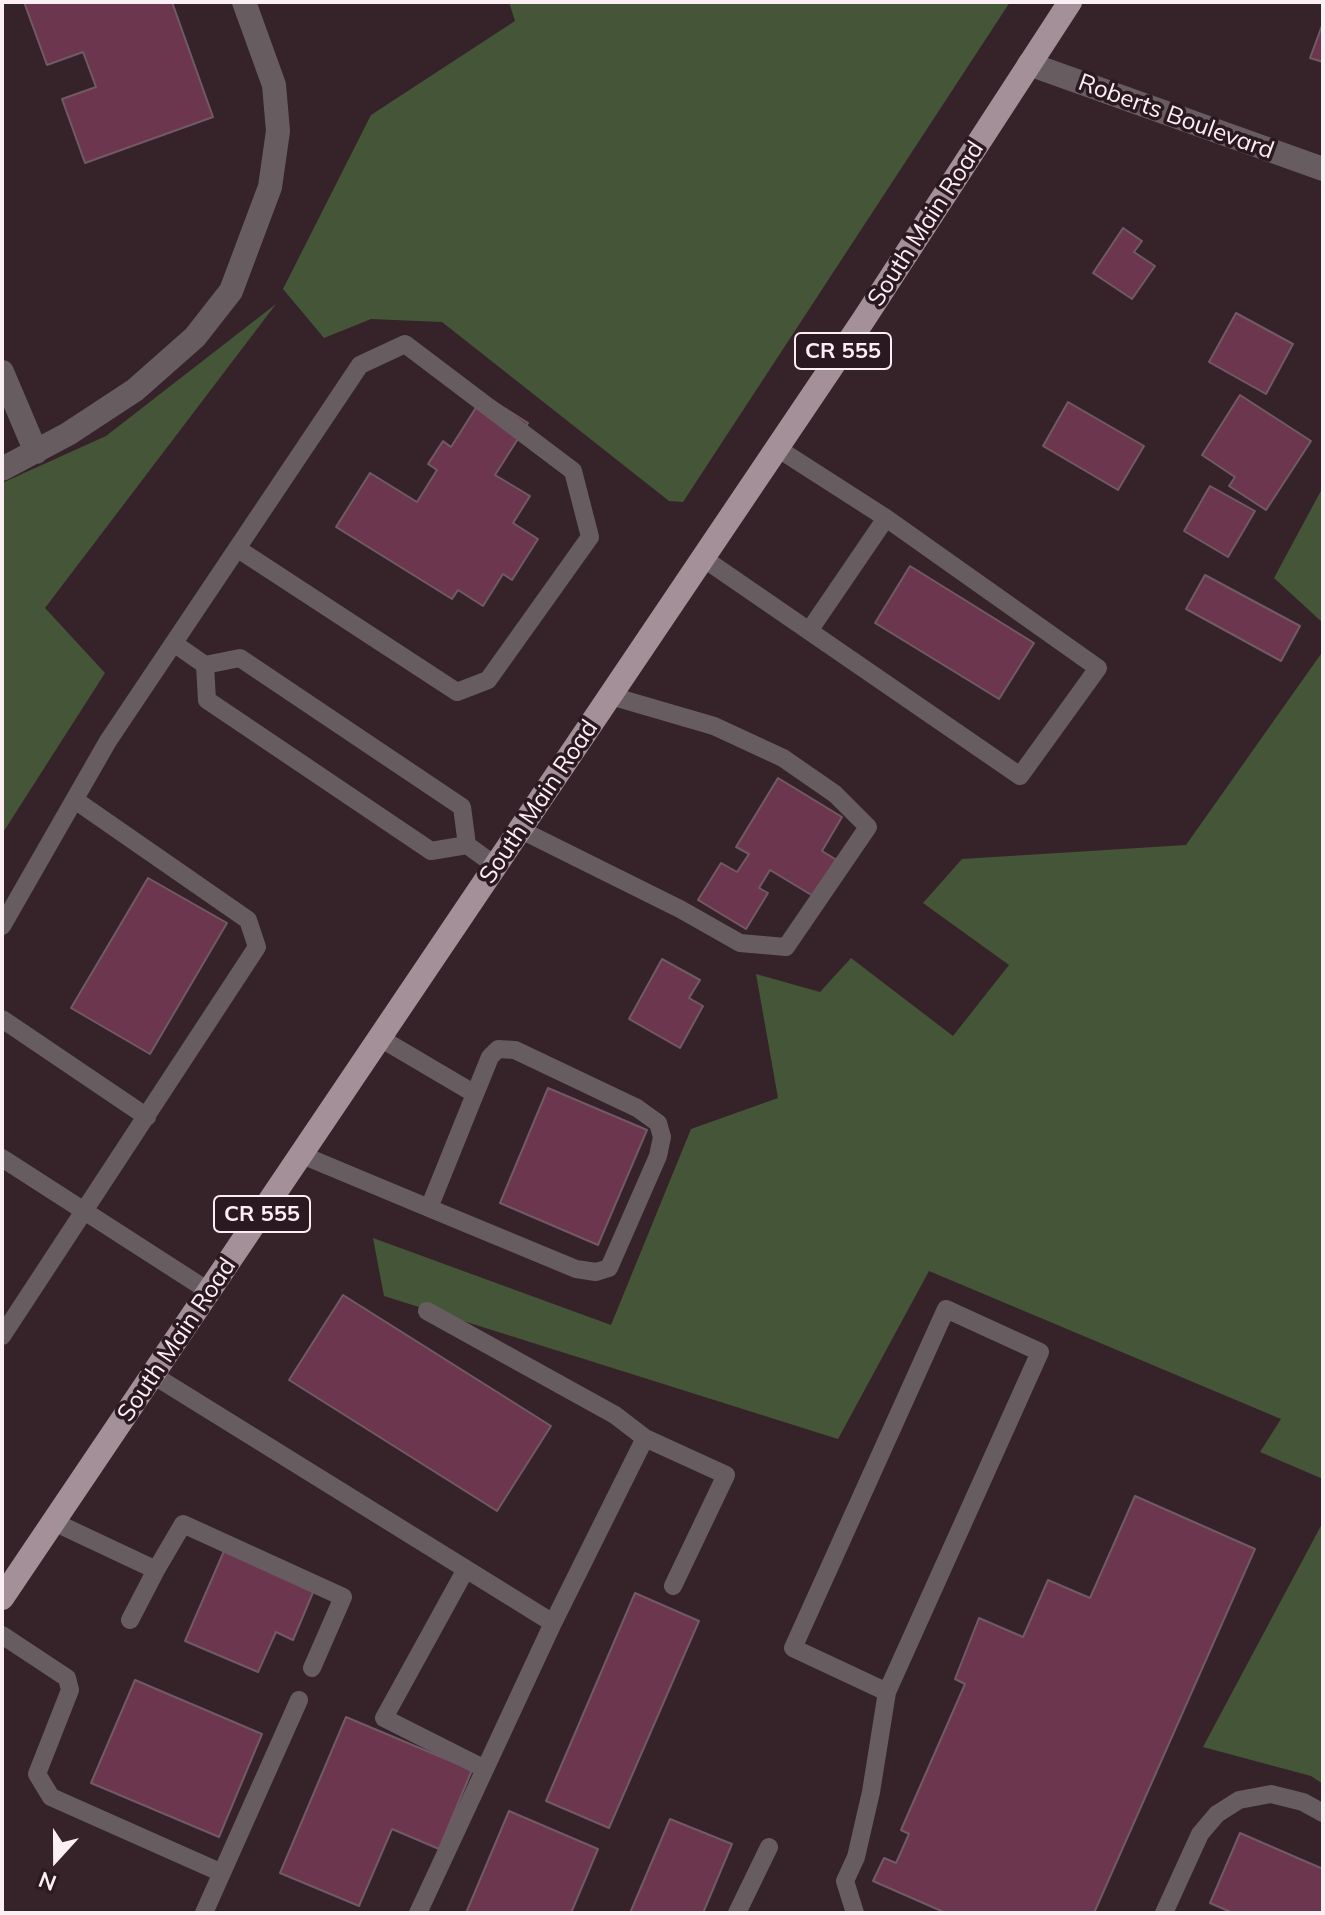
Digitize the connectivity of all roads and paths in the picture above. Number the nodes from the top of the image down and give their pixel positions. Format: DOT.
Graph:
graph roads {
  1 [pos="244,2"];
  2 [pos="1070,2"];
  3 [pos="1029,64"];
  4 [pos="1323,169"];
  5 [pos="2,372"];
  6 [pos="777,448"];
  7 [pos="36,452"];
  8 [pos="2,469"];
  9 [pos="886,518"];
  10 [pos="238,549"];
  11 [pos="703,558"];
  12 [pos="809,631"];
  13 [pos="175,644"];
  14 [pos="205,665"];
  15 [pos="611,696"];
  16 [pos="75,800"];
  17 [pos="521,830"];
  18 [pos="467,845"];
  19 [pos="496,866"];
  20 [pos="2,926"];
  21 [pos="2,1019"];
  22 [pos="380,1038"];
  23 [pos="475,1094"];
  24 [pos="147,1117"];
  25 [pos="302,1155"];
  26 [pos="2,1158"];
  27 [pos="429,1208"];
  28 [pos="87,1210"];
  29 [pos="210,1292"];
  30 [pos="427,1311"];
  31 [pos="2,1336"];
  32 [pos="153,1375"];
  33 [pos="645,1438"];
  34 [pos="54,1522"];
  35 [pos="466,1569"];
  36 [pos="156,1570"];
  37 [pos="673,1586"];
  38 [pos="2,1598"];
  39 [pos="130,1620"];
  40 [pos="553,1623"];
  41 [pos="2,1635"];
  42 [pos="312,1668"];
  43 [pos="887,1692"];
  44 [pos="299,1700"];
  45 [pos="485,1769"];
  46 [pos="1323,1813"];
  47 [pos="769,1847"];
  48 [pos="222,1873"];
  49 [pos="204,1913"];
  50 [pos="418,1913"];
  51 [pos="737,1913"];
  52 [pos="855,1913"];
  53 [pos="1164,1913"];
  1 -- 7 [label="street"];
  2 -- 3 [label="main road, South Main Road / CR 555"];
  3 -- 4 [label="street, Roberts Boulevard"];
  3 -- 6 [label="main road, South Main Road / CR 555"];
  5 -- 7 [label="street"];
  6 -- 9 [label="lane"];
  6 -- 11 [label="main road, South Main Road / CR 555"];
  7 -- 8 [label="street"];
  9 -- 12 [label="lane"];
  9 -- 12 [label="lane"];
  10 -- 10 [label="lane"];
  10 -- 13 [label="lane"];
  11 -- 12 [label="lane"];
  11 -- 15 [label="main road, South Main Road / CR 555"];
  13 -- 14 [label="lane"];
  13 -- 16 [label="lane"];
  14 -- 18 [label="lane"];
  14 -- 18 [label="lane"];
  15 -- 17 [label="main road, South Main Road / CR 555"];
  15 -- 17 [label="lane"];
  16 -- 20 [label="lane"];
  16 -- 24 [label="lane"];
  17 -- 19 [label="main road, South Main Road / CR 555"];
  18 -- 19 [label="lane"];
  19 -- 22 [label="main road, South Main Road / CR 555"];
  21 -- 24 [label="lane"];
  22 -- 23 [label="lane"];
  22 -- 25 [label="main road, South Main Road / CR 555"];
  23 -- 27 [label="lane"];
  23 -- 27 [label="lane"];
  24 -- 28 [label="lane"];
  25 -- 27 [label="lane"];
  25 -- 29 [label="main road, South Main Road / CR 555"];
  26 -- 28 [label="lane"];
  28 -- 29 [label="lane"];
  28 -- 31 [label="lane"];
  29 -- 32 [label="main road, South Main Road / CR 555"];
  30 -- 33 [label="lane"];
  32 -- 34 [label="main road, South Main Road / CR 555"];
  32 -- 35 [label="lane"];
  33 -- 37 [label="lane"];
  33 -- 40 [label="lane"];
  34 -- 36 [label="lane"];
  34 -- 38 [label="main road, South Main Road / CR 555"];
  35 -- 40 [label="lane"];
  35 -- 45 [label="lane"];
  36 -- 39 [label="lane"];
  36 -- 42 [label="lane"];
  40 -- 45 [label="lane"];
  41 -- 48 [label="lane"];
  43 -- 43 [label="lane"];
  43 -- 52 [label="lane"];
  44 -- 48 [label="lane"];
  45 -- 50 [label="lane"];
  46 -- 53 [label="lane"];
  47 -- 51 [label="lane"];
  48 -- 49 [label="lane"];
}
